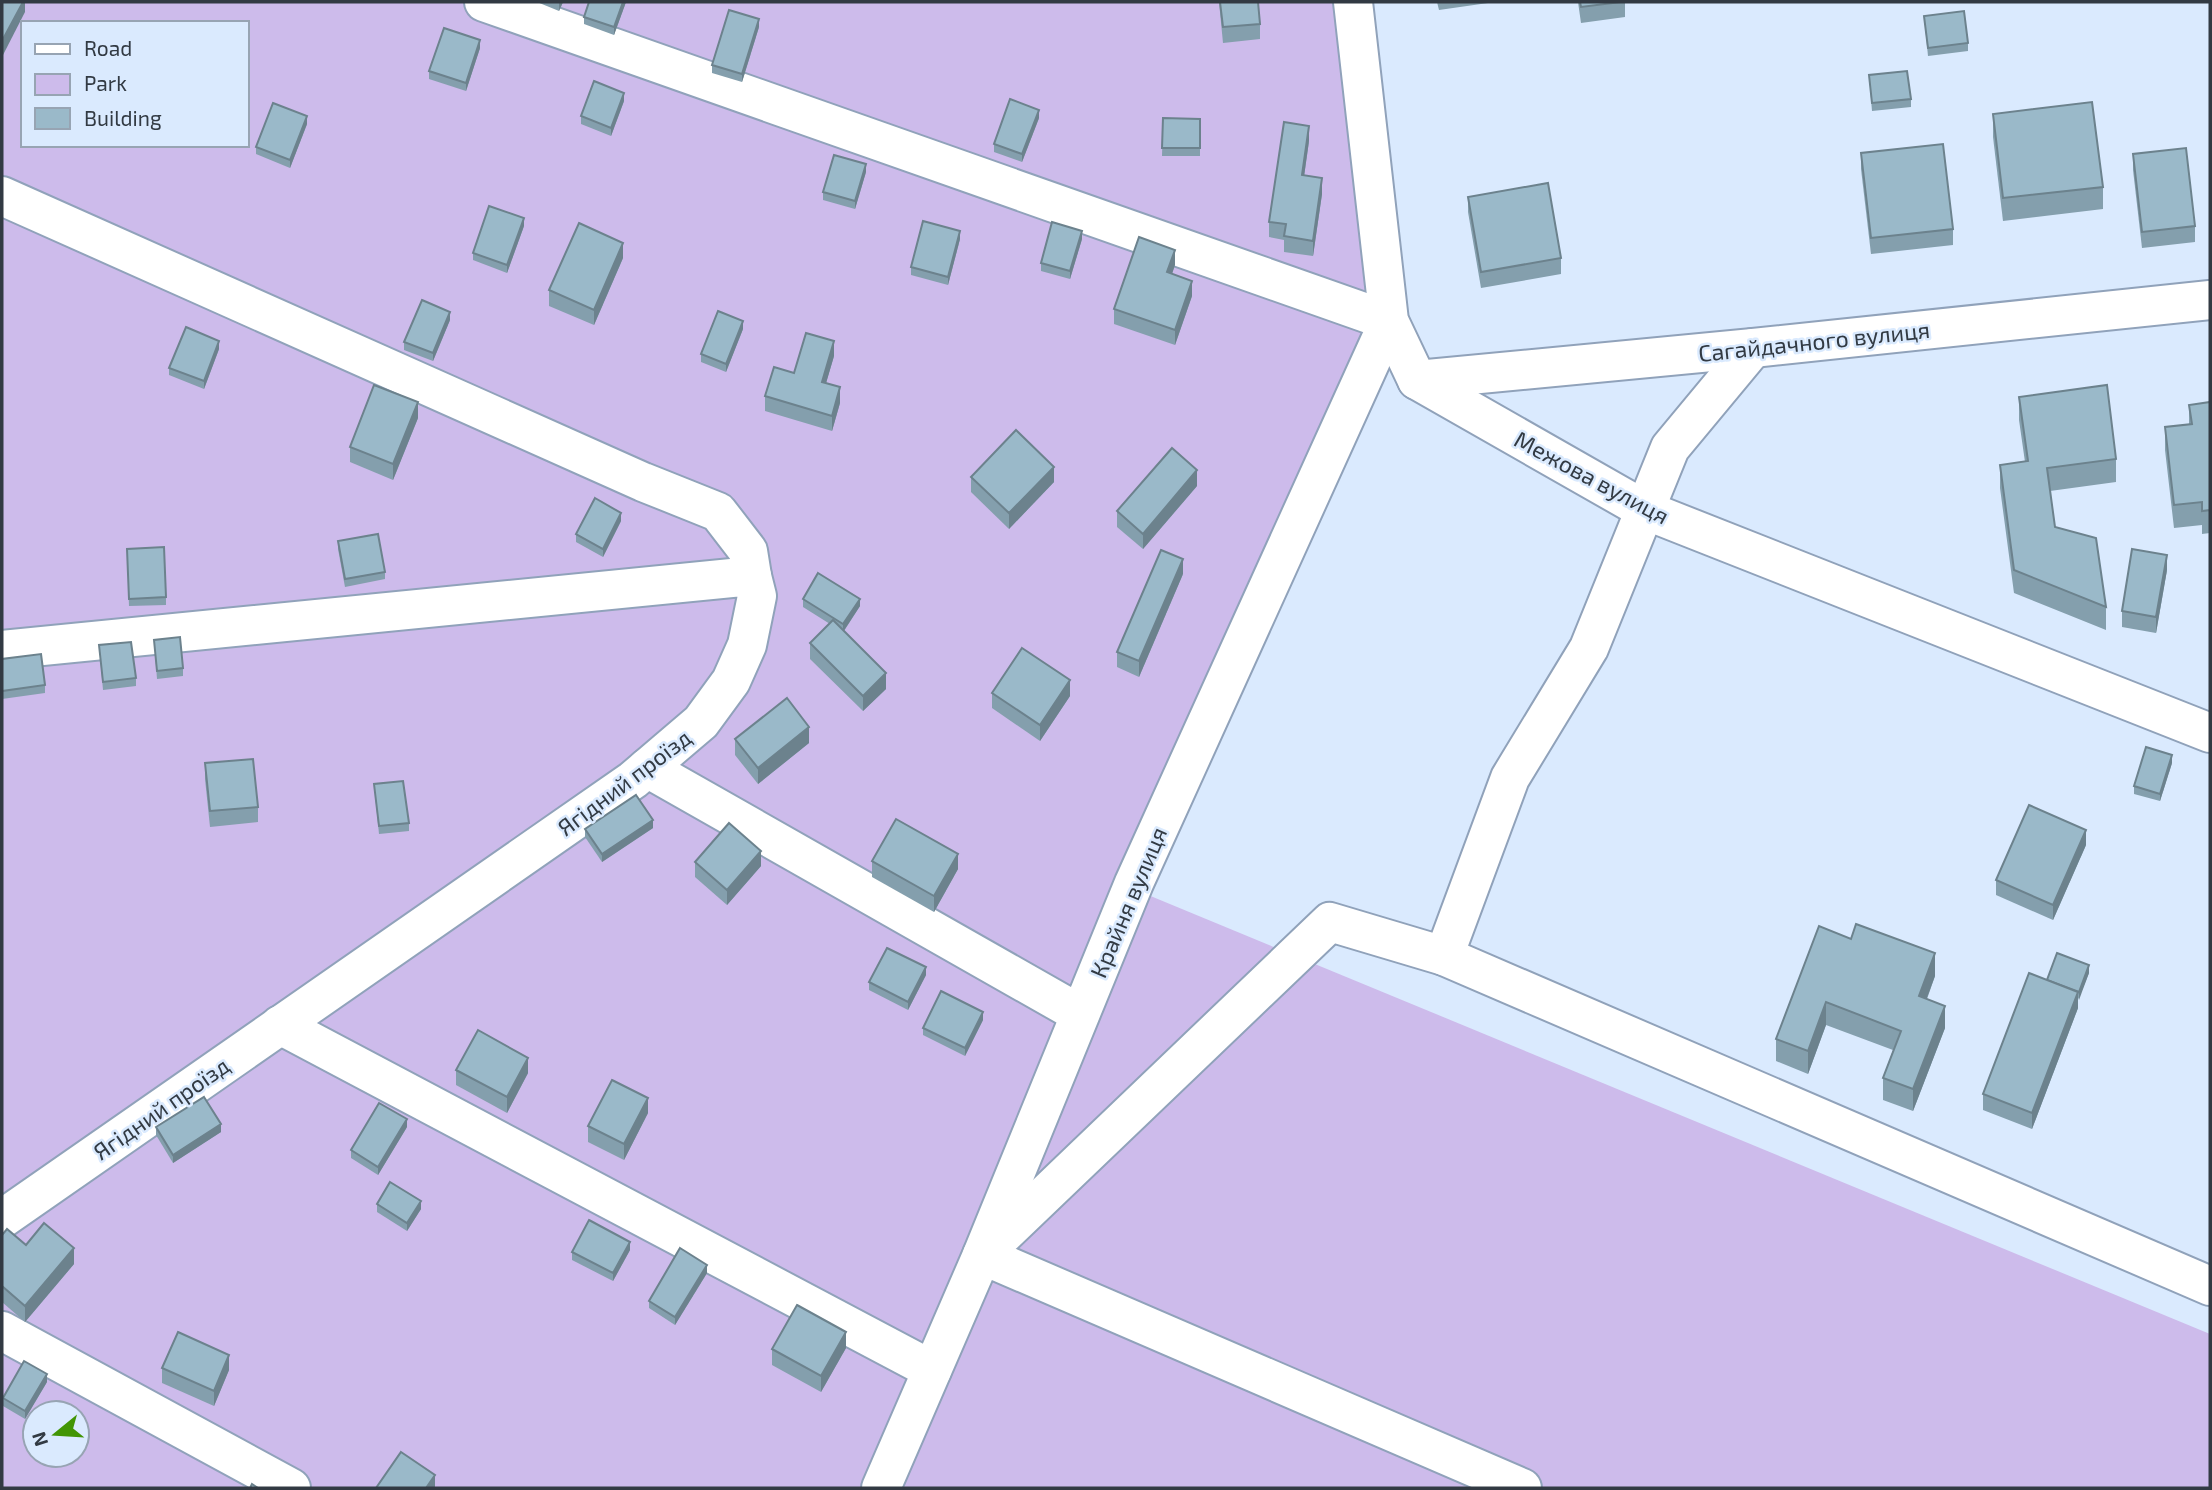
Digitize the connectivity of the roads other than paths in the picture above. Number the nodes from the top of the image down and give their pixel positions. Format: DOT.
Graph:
graph roads {
  1 [pos="484,2"];
  2 [pos="1353,2"];
  3 [pos="2,196"];
  4 [pos="2210,300"];
  5 [pos="1389,321"];
  6 [pos="1753,348"];
  7 [pos="1417,380"];
  8 [pos="1645,510"];
  9 [pos="752,576"];
  10 [pos="2,650"];
  11 [pos="2210,733"];
  12 [pos="648,768"];
  13 [pos="1444,956"];
  14 [pos="1080,1014"];
  15 [pos="280,1026"];
  16 [pos="2,1219"];
  17 [pos="982,1255"];
  18 [pos="2210,1286"];
  19 [pos="2,1331"];
  20 [pos="932,1370"];
  21 [pos="291,1488"];
  22 [pos="881,1488"];
  23 [pos="1522,1488"];
  1 -- 5 [label="street"];
  2 -- 5 [label="street"];
  3 -- 9 [label="street, Ягідний проїзд"];
  4 -- 6 [label="street, Сагайдачного вулиця"];
  5 -- 7 [label="street"];
  5 -- 14 [label="street, Крайня вулиця"];
  6 -- 7 [label="street, Сагайдачного вулиця"];
  6 -- 8 [label="street"];
  7 -- 8 [label="street, Межова вулиця"];
  8 -- 11 [label="street, Межова вулиця"];
  8 -- 13 [label="street"];
  9 -- 10 [label="street"];
  9 -- 12 [label="street, Ягідний проїзд"];
  12 -- 14 [label="street"];
  12 -- 15 [label="street, Ягідний проїзд"];
  13 -- 17 [label="street"];
  13 -- 18 [label="street"];
  14 -- 17 [label="street, Крайня вулиця"];
  15 -- 16 [label="street, Ягідний проїзд"];
  15 -- 20 [label="street"];
  17 -- 20 [label="street, Крайня вулиця"];
  17 -- 23 [label="street"];
  19 -- 21 [label="street"];
  20 -- 22 [label="street, Крайня вулиця"];
}
